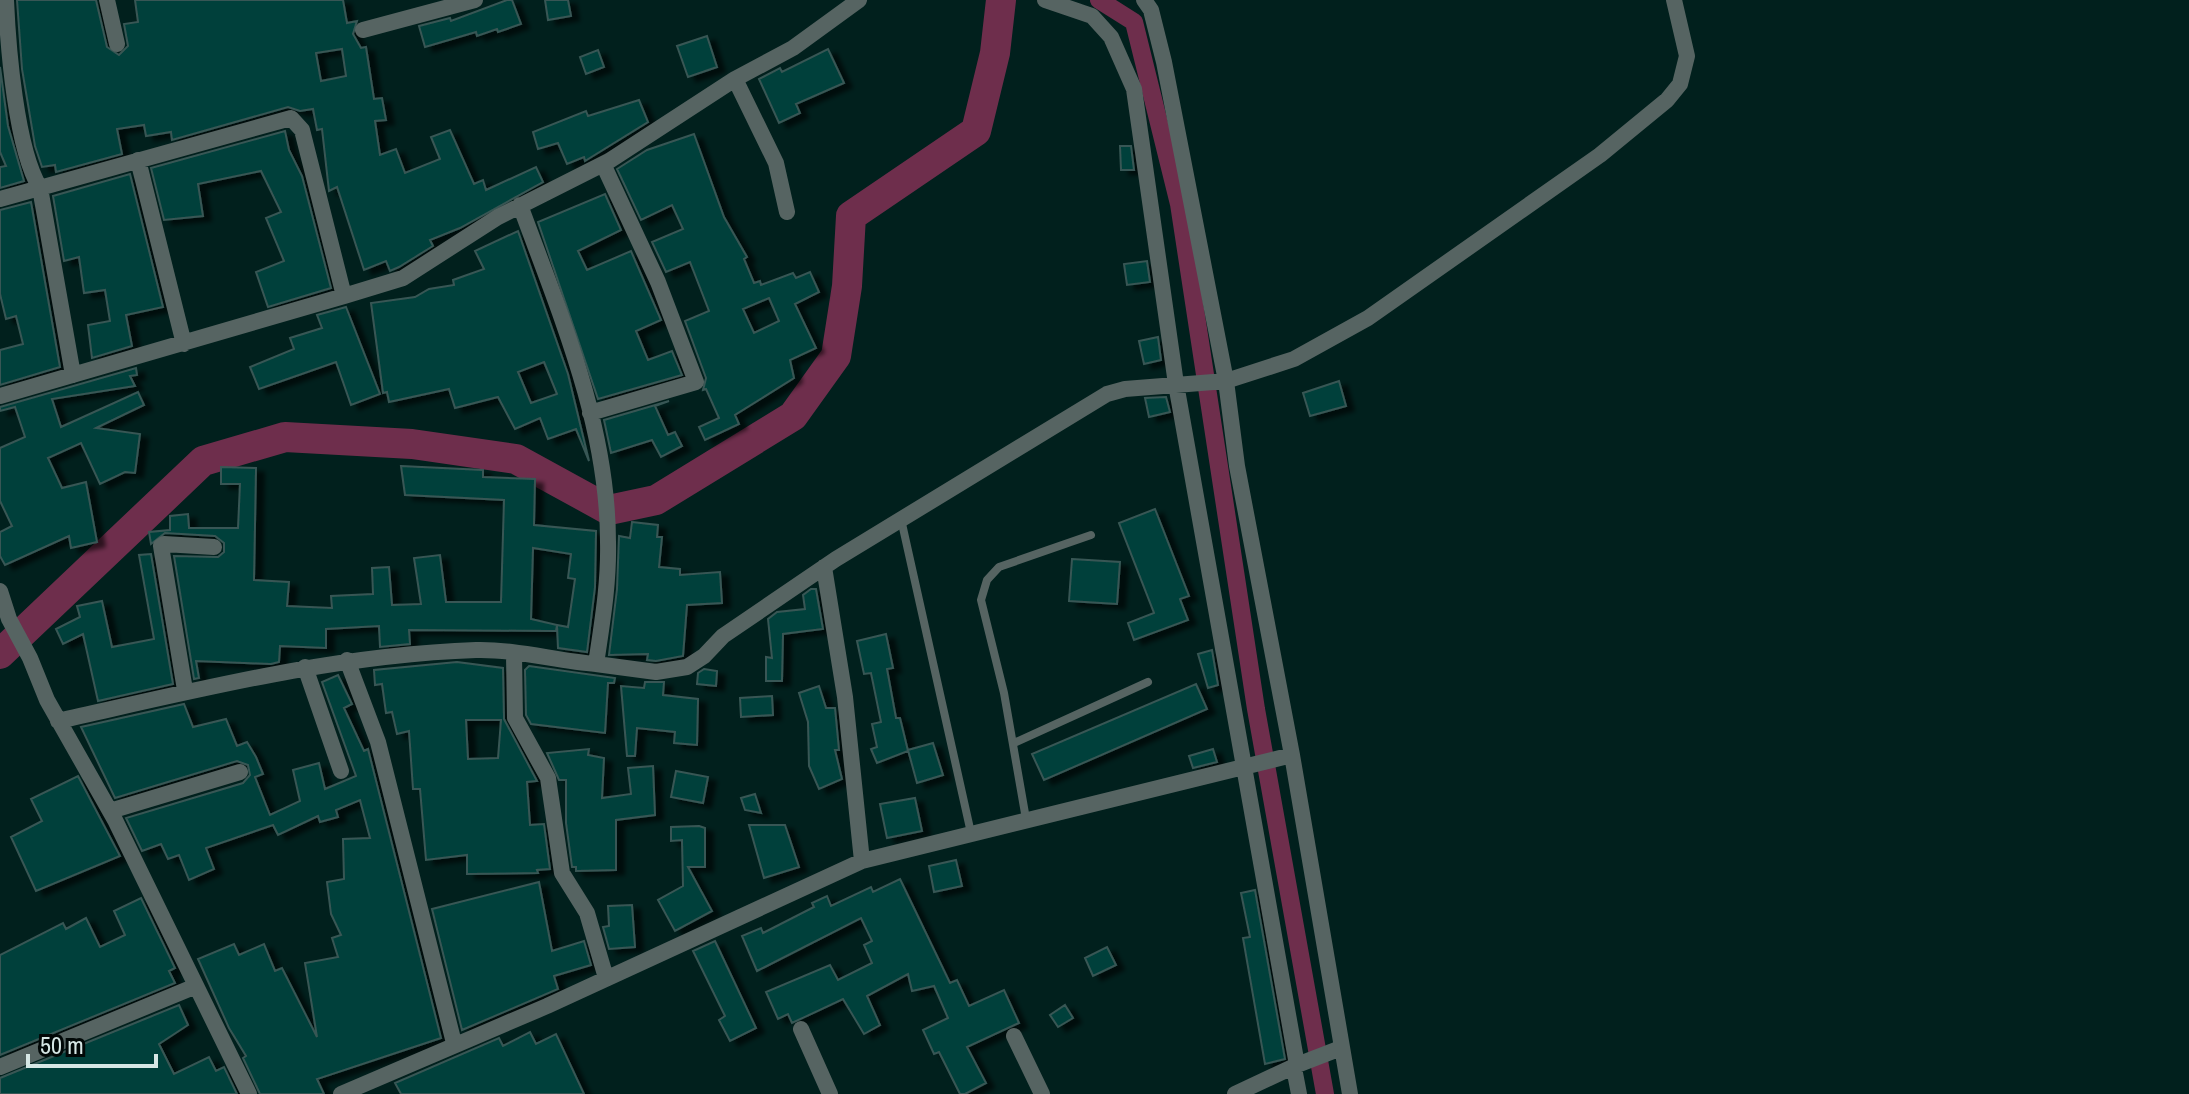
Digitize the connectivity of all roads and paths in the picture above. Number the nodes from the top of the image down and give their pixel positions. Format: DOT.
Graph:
graph roads {
  1 [pos="6,0"];
  2 [pos="107,0"];
  3 [pos="475,0"];
  4 [pos="859,0"];
  5 [pos="1045,0"];
  6 [pos="1144,0"];
  7 [pos="1674,0"];
  8 [pos="363,30"];
  9 [pos="117,44"];
  10 [pos="735,79"];
  11 [pos="138,160"];
  12 [pos="603,164"];
  13 [pos="40,188"];
  14 [pos="0,199"];
  15 [pos="520,205"];
  16 [pos="787,212"];
  17 [pos="344,296"];
  18 [pos="184,344"];
  19 [pos="73,375"];
  20 [pos="1222,381"];
  21 [pos="1182,384"];
  22 [pos="0,396"];
  23 [pos="590,413"];
  24 [pos="901,518"];
  25 [pos="1091,535"];
  26 [pos="214,547"];
  27 [pos="824,567"];
  28 [pos="0,591"];
  29 [pos="514,655"];
  30 [pos="347,660"];
  31 [pos="596,664"];
  32 [pos="305,667"];
  33 [pos="1148,682"];
  34 [pos="185,690"];
  35 [pos="58,721"];
  36 [pos="1014,743"];
  37 [pos="1289,756"];
  38 [pos="1244,764"];
  39 [pos="341,771"];
  40 [pos="240,772"];
  41 [pos="110,811"];
  42 [pos="1026,819"];
  43 [pos="971,834"];
  44 [pos="862,861"];
  45 [pos="606,978"];
  46 [pos="196,986"];
  47 [pos="801,1029"];
  48 [pos="1014,1036"];
  49 [pos="454,1043"];
  50 [pos="1336,1049"];
  51 [pos="1297,1065"];
  52 [pos="0,1067"];
  53 [pos="249,1094"];
  54 [pos="341,1094"];
  55 [pos="830,1094"];
  56 [pos="1042,1094"];
  57 [pos="1235,1094"];
  58 [pos="1299,1094"];
  59 [pos="1350,1094"];
  1 -- 13 [label="street"];
  2 -- 9 [label="street"];
  3 -- 8 [label="street"];
  4 -- 10 [label="street"];
  5 -- 21 [label="street"];
  6 -- 20 [label="street"];
  7 -- 20 [label="street"];
  10 -- 12 [label="street"];
  10 -- 16 [label="street"];
  11 -- 13 [label="street"];
  11 -- 17 [label="street"];
  11 -- 18 [label="street"];
  12 -- 15 [label="street"];
  12 -- 23 [label="street"];
  13 -- 14 [label="street"];
  13 -- 19 [label="street"];
  15 -- 17 [label="street"];
  15 -- 23 [label="street"];
  17 -- 18 [label="street"];
  18 -- 19 [label="street"];
  19 -- 22 [label="street"];
  20 -- 21 [label="street"];
  20 -- 37 [label="street"];
  21 -- 24 [label="street"];
  21 -- 38 [label="street"];
  23 -- 31 [label="street"];
  24 -- 27 [label="street"];
  24 -- 43 [label="lane"];
  25 -- 36 [label="lane"];
  26 -- 34 [label="street"];
  27 -- 31 [label="street"];
  27 -- 44 [label="street"];
  28 -- 35 [label="street"];
  29 -- 30 [label="street"];
  29 -- 31 [label="street"];
  29 -- 45 [label="street"];
  30 -- 32 [label="street"];
  30 -- 49 [label="street"];
  32 -- 34 [label="street"];
  32 -- 39 [label="street"];
  33 -- 36 [label="lane"];
  34 -- 35 [label="street"];
  35 -- 41 [label="street"];
  36 -- 42 [label="lane"];
  37 -- 38 [label="street"];
  37 -- 50 [label="street"];
  38 -- 42 [label="street"];
  38 -- 51 [label="street"];
  40 -- 41 [label="street"];
  41 -- 46 [label="street"];
  42 -- 43 [label="street"];
  43 -- 44 [label="street"];
  44 -- 45 [label="street"];
  45 -- 49 [label="street"];
  46 -- 52 [label="street"];
  46 -- 53 [label="street"];
  47 -- 55 [label="street"];
  48 -- 56 [label="street"];
  49 -- 54 [label="street"];
  50 -- 51 [label="street"];
  50 -- 59 [label="street"];
  51 -- 57 [label="street"];
  51 -- 58 [label="street"];
}
